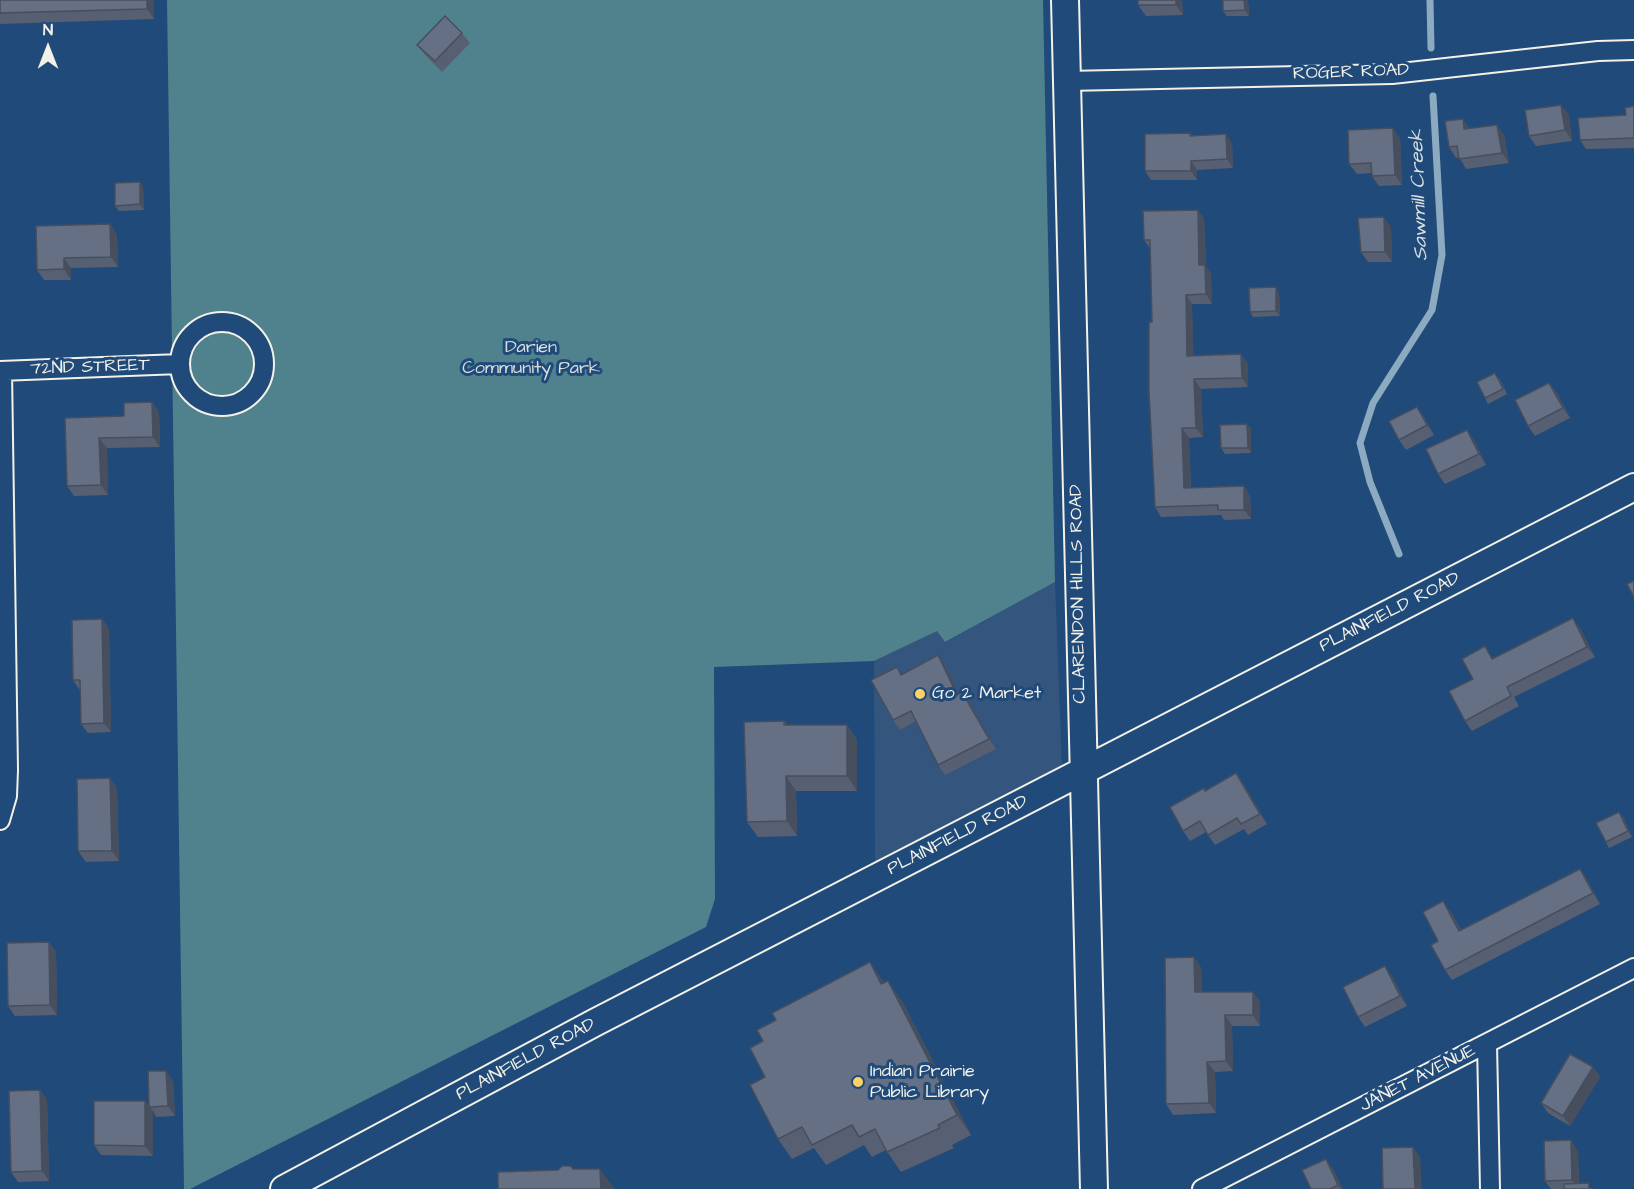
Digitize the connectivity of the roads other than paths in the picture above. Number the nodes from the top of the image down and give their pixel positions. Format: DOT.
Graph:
graph roads {
  1 [pos="1065,0"];
  2 [pos="1634,50"];
  3 [pos="1067,81"];
  4 [pos="180,364"];
  5 [pos="1,371"];
  6 [pos="1634,487"];
  7 [pos="1084,772"];
  8 [pos="0,820"];
  9 [pos="1634,968"];
  10 [pos="1487,1044"];
  11 [pos="284,1189"];
  12 [pos="1094,1189"];
  13 [pos="1202,1189"];
  14 [pos="1490,1189"];
  1 -- 3 [label="main road, CLARENDON HILLS ROAD"];
  2 -- 3 [label="street, ROGER ROAD"];
  3 -- 7 [label="main road, CLARENDON HILLS ROAD"];
  4 -- 4 [label="street"];
  4 -- 5 [label="street, 72ND STREET"];
  5 -- 8 [label="street"];
  6 -- 7 [label="main road, PLAINFIELD ROAD"];
  7 -- 11 [label="main road, PLAINFIELD ROAD"];
  7 -- 12 [label="main road, CLARENDON HILLS ROAD"];
  9 -- 10 [label="street, JANET AVENUE"];
  10 -- 13 [label="street, JANET AVENUE"];
  10 -- 14 [label="street"];
}
